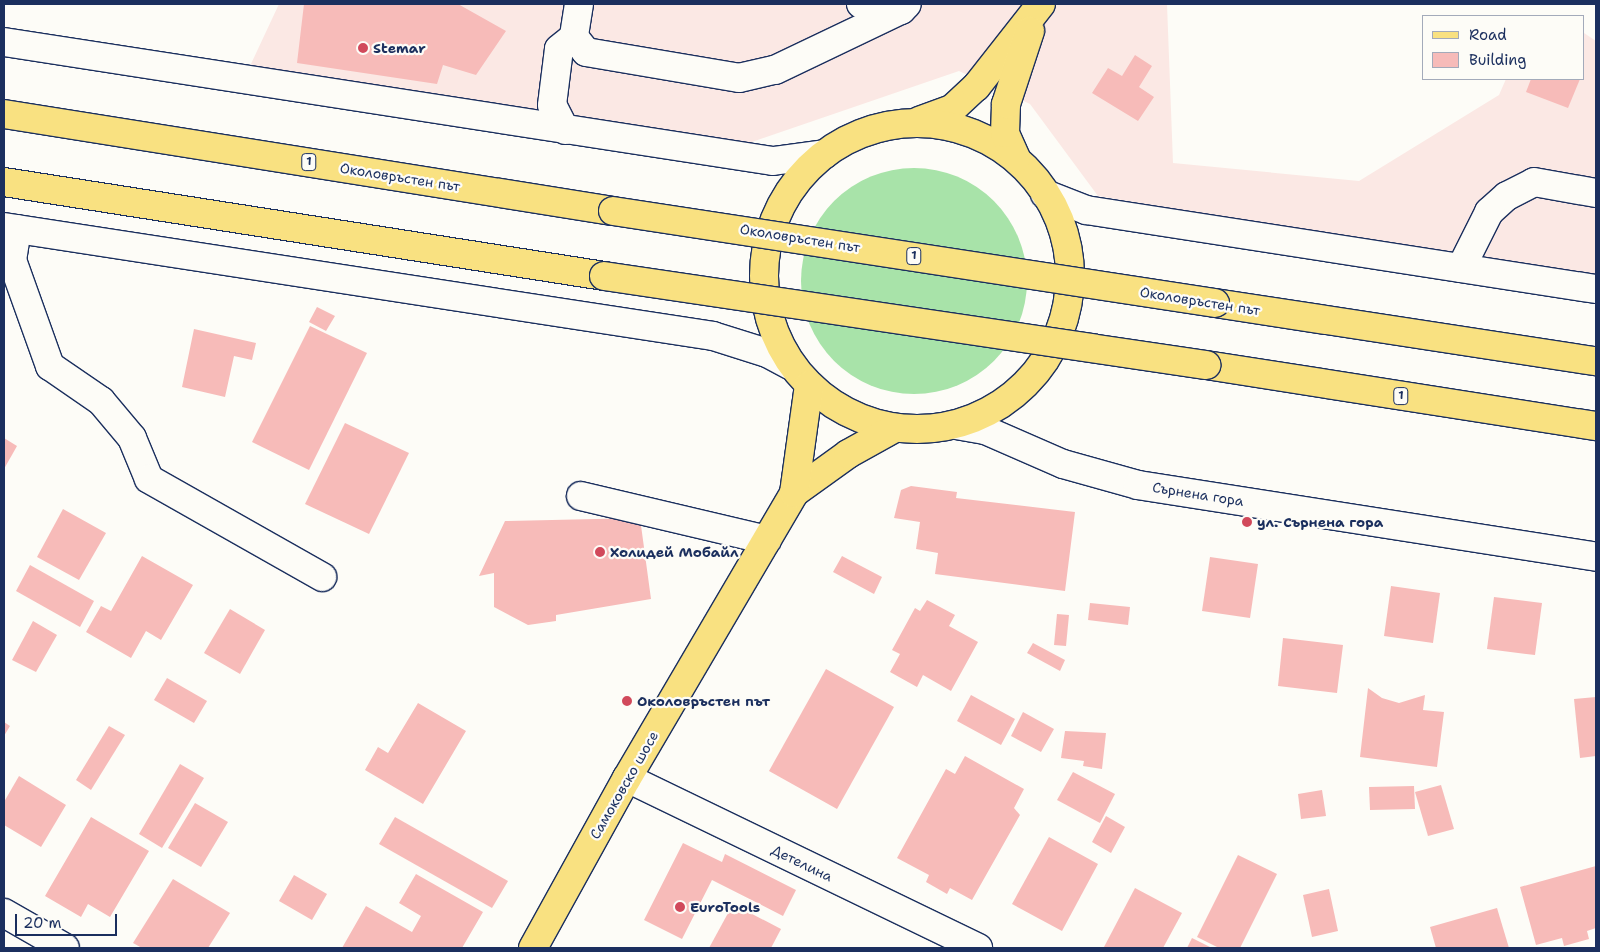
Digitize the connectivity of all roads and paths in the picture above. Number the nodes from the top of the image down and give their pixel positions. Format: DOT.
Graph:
graph roads {
  1 [pos="579,4"];
  2 [pos="861,4"];
  3 [pos="1042,4"];
  4 [pos="904,7"];
  5 [pos="574,37"];
  6 [pos="4,42"];
  7 [pos="4,114"];
  8 [pos="915,122"];
  9 [pos="566,130"];
  10 [pos="825,154"];
  11 [pos="1016,158"];
  12 [pos="4,182"];
  13 [pos="1596,193"];
  14 [pos="1045,194"];
  15 [pos="10,228"];
  16 [pos="1461,268"];
  17 [pos="1596,289"];
  18 [pos="1596,361"];
  19 [pos="800,376"];
  20 [pos="956,425"];
  21 [pos="1596,426"];
  22 [pos="895,428"];
  23 [pos="794,493"];
  24 [pos="581,496"];
  25 [pos="767,540"];
  26 [pos="1596,557"];
  27 [pos="322,577"];
  28 [pos="627,778"];
  29 [pos="4,912"];
  30 [pos="65,948"];
  31 [pos="533,948"];
  32 [pos="978,948"];
  1 -- 5 [label="street"];
  2 -- 4 [label="street"];
  3 -- 8 [label="main road"];
  3 -- 11 [label="main road"];
  4 -- 5 [label="street"];
  5 -- 9 [label="street"];
  6 -- 9 [label="street"];
  7 -- 18 [label="main road, Околовръстен път / 1, bridge"];
  8 -- 10 [label="main road"];
  8 -- 11 [label="main road"];
  9 -- 10 [label="street"];
  10 -- 19 [label="main road"];
  11 -- 14 [label="main road"];
  12 -- 21 [label="main road, 1, bridge"];
  13 -- 16 [label="street"];
  14 -- 16 [label="street"];
  14 -- 20 [label="main road"];
  15 -- 19 [label="street"];
  15 -- 27 [label="street"];
  16 -- 17 [label="street"];
  19 -- 22 [label="main road"];
  19 -- 23 [label="main road, Самоковско шосе"];
  20 -- 22 [label="main road"];
  20 -- 26 [label="street, Сърнена гора"];
  22 -- 23 [label="main road, Самоковско шосе"];
  23 -- 25 [label="main road, Самоковско шосе"];
  24 -- 25 [label="street"];
  25 -- 28 [label="main road, Самоковско шосе"];
  28 -- 31 [label="main road, Самоковско шосе"];
  28 -- 32 [label="street, Детелина"];
  29 -- 30 [label="street"];
}
